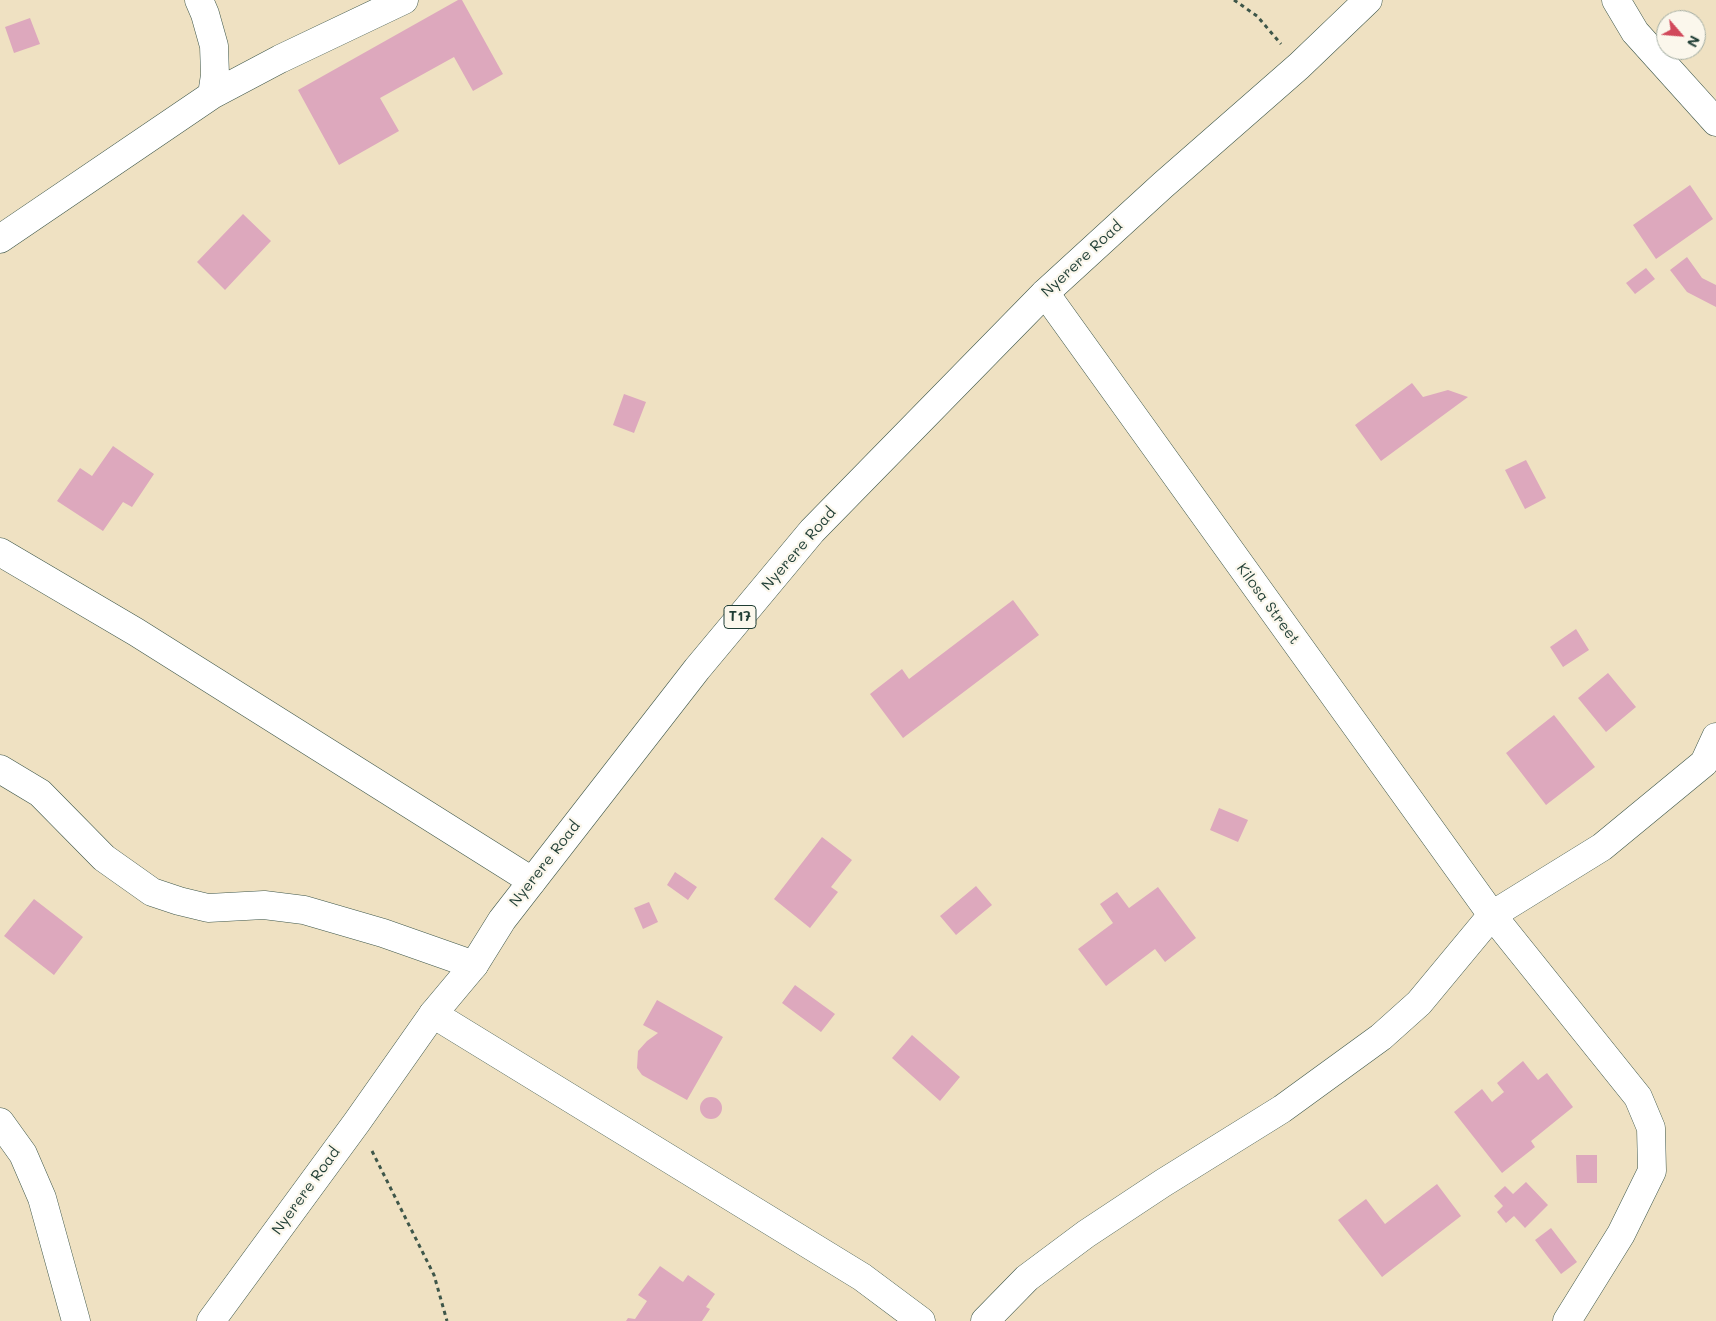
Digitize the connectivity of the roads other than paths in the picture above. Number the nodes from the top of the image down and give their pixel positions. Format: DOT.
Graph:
graph roads {
  1 [pos="199,0"];
  2 [pos="404,0"];
  3 [pos="1368,0"];
  4 [pos="1616,0"];
  5 [pos="212,95"];
  6 [pos="1716,122"];
  7 [pos="0,239"];
  8 [pos="1045,293"];
  9 [pos="0,552"];
  10 [pos="1716,737"];
  11 [pos="0,769"];
  12 [pos="532,882"];
  13 [pos="1492,915"];
  14 [pos="474,965"];
  15 [pos="433,1014"];
  16 [pos="0,1122"];
  17 [pos="76,1321"];
  18 [pos="211,1321"];
  19 [pos="921,1321"];
  20 [pos="985,1321"];
  21 [pos="1567,1321"];
  1 -- 5 [label="street"];
  2 -- 5 [label="street"];
  3 -- 8 [label="street, Nyerere Road / T17"];
  4 -- 6 [label="street"];
  5 -- 7 [label="street"];
  8 -- 12 [label="street, Nyerere Road / T17"];
  8 -- 13 [label="street, Kilosa Street"];
  9 -- 12 [label="street"];
  10 -- 13 [label="street"];
  11 -- 14 [label="street"];
  12 -- 14 [label="street, Nyerere Road / T17"];
  13 -- 20 [label="street"];
  13 -- 21 [label="street, Kilosa Street"];
  14 -- 15 [label="street, Nyerere Road / T17"];
  15 -- 18 [label="street, Nyerere Road / T17"];
  15 -- 19 [label="street"];
  16 -- 17 [label="street"];
}
